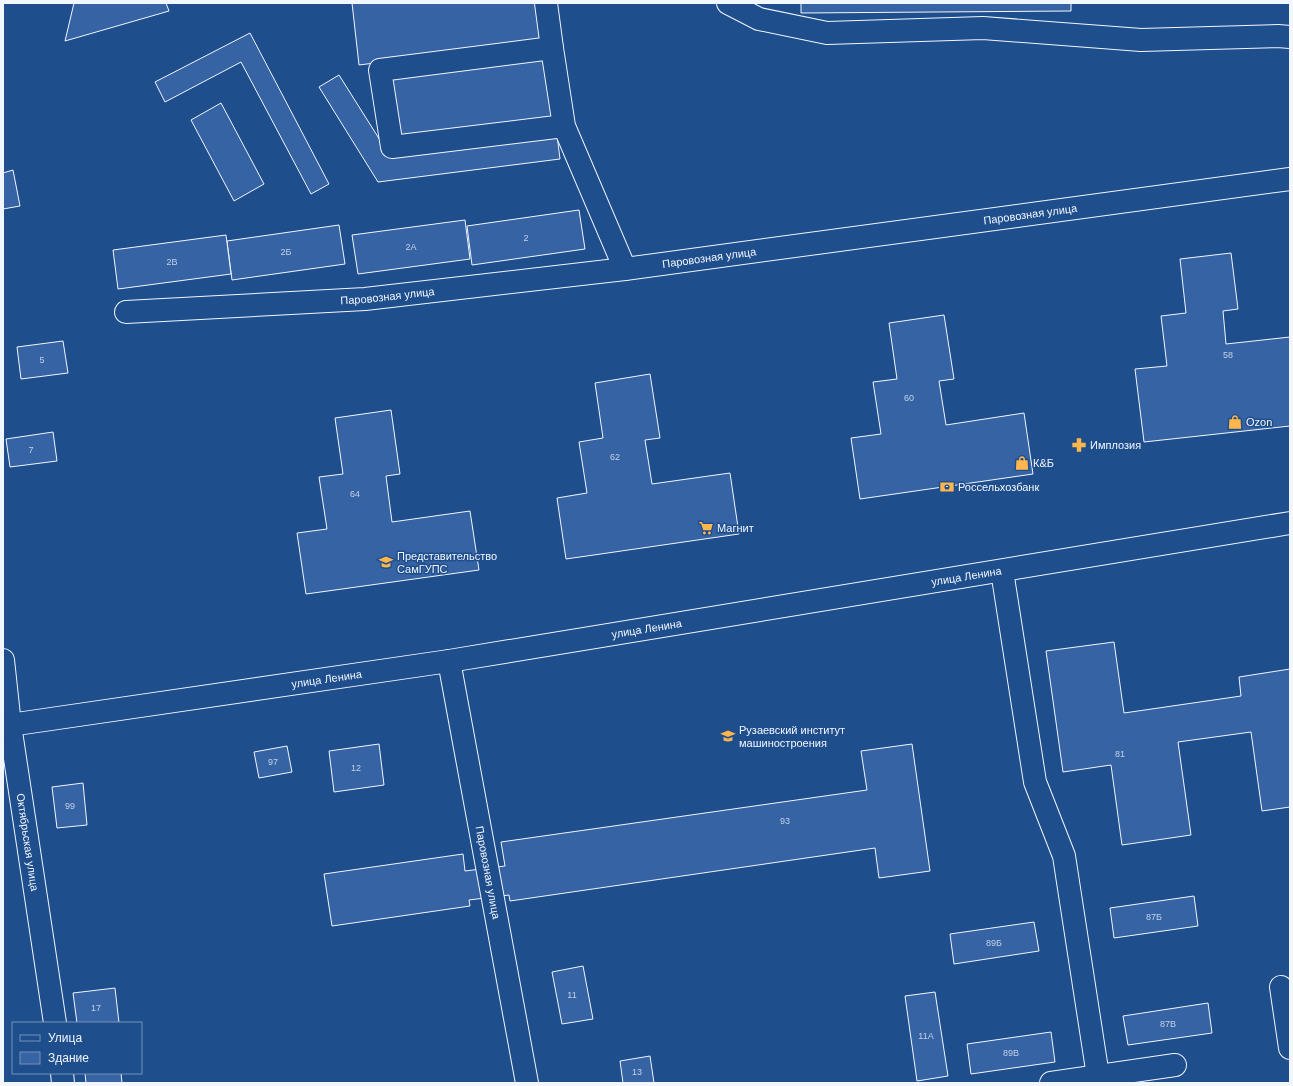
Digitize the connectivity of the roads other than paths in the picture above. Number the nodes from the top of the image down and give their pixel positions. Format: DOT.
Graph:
graph roads {
  1 [pos="546,3"];
  2 [pos="728,3"];
  3 [pos="1290,37"];
  4 [pos="552,48"];
  5 [pos="564,126"];
  6 [pos="1290,179"];
  7 [pos="625,269"];
  8 [pos="126,312"];
  9 [pos="1290,523"];
  10 [pos="1002,571"];
  11 [pos="3,660"];
  12 [pos="450,661"];
  13 [pos="7,725"];
  14 [pos="1281,988"];
  15 [pos="55,1022"];
  16 [pos="1290,1048"];
  17 [pos="1175,1065"];
  18 [pos="1098,1076"];
  19 [pos="528,1083"];
  20 [pos="1051,1083"];
  1 -- 4 [label="street"];
  2 -- 3 [label="street"];
  4 -- 5 [label="street"];
  4 -- 5 [label="street"];
  5 -- 7 [label="street"];
  6 -- 7 [label="street, Паровозная улица"];
  7 -- 8 [label="street, Паровозная улица"];
  9 -- 10 [label="street, улица Ленина"];
  10 -- 12 [label="street, улица Ленина"];
  10 -- 18 [label="street"];
  11 -- 13 [label="street, Октябрьская улица"];
  12 -- 13 [label="street, улица Ленина"];
  12 -- 19 [label="street, Паровозная улица"];
  13 -- 15 [label="street, Октябрьская улица"];
  14 -- 16 [label="street"];
  17 -- 18 [label="street"];
  18 -- 20 [label="street"];
}
